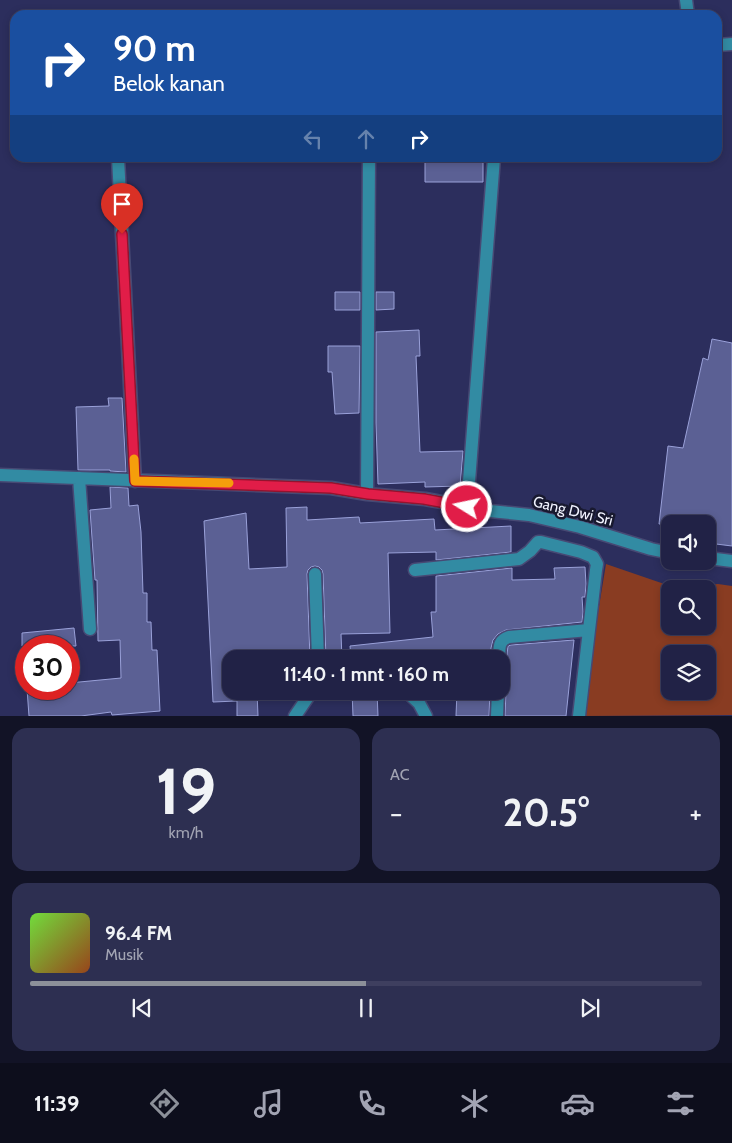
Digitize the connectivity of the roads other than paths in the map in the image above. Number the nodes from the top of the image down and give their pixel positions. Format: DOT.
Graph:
graph roads {
  1 [pos="118,162"];
  2 [pos="369,162"];
  3 [pos="494,162"];
  4 [pos="0,475"];
  5 [pos="135,481"];
  6 [pos="79,483"];
  7 [pos="368,494"];
  8 [pos="467,507"];
  9 [pos="661,551"];
  10 [pos="716,559"];
  11 [pos="732,560"];
  12 [pos="414,570"];
  13 [pos="315,574"];
  14 [pos="90,629"];
  15 [pos="589,630"];
  16 [pos="318,650"];
  17 [pos="500,650"];
  18 [pos="306,700"];
  19 [pos="416,700"];
  20 [pos="498,700"];
  21 [pos="295,716"];
  22 [pos="426,716"];
  23 [pos="497,716"];
  24 [pos="579,716"];
  1 -- 5 [label="street"];
  2 -- 7 [label="street"];
  3 -- 8 [label="street"];
  4 -- 6 [label="street, Gang Dwi Sri"];
  5 -- 6 [label="street, Gang Dwi Sri"];
  5 -- 7 [label="street, Gang Dwi Sri"];
  6 -- 14 [label="street"];
  7 -- 8 [label="street, Gang Dwi Sri"];
  8 -- 9 [label="street, Gang Dwi Sri"];
  10 -- 11 [label="street"];
  12 -- 15 [label="street"];
  13 -- 16 [label="street"];
  15 -- 17 [label="street"];
  15 -- 24 [label="street"];
  18 -- 21 [label="street"];
  19 -- 22 [label="street"];
  20 -- 23 [label="street"];
}
